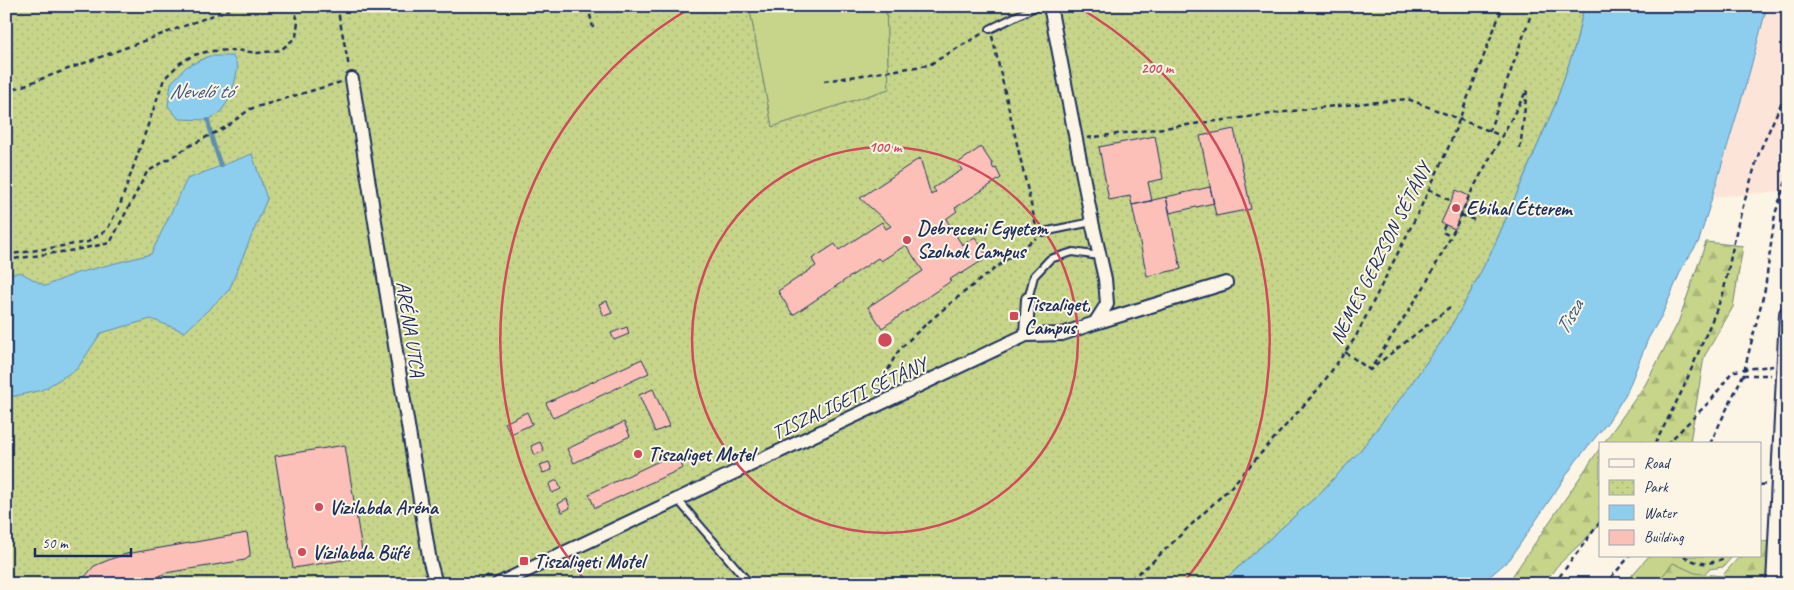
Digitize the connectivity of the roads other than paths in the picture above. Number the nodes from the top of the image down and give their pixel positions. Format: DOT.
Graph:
graph roads {
  1 [pos="1037,6"];
  2 [pos="1050,6"];
  3 [pos="990,29"];
  4 [pos="352,79"];
  5 [pos="1092,222"];
  6 [pos="1041,234"];
  7 [pos="1099,256"];
  8 [pos="1226,283"];
  9 [pos="1028,299"];
  10 [pos="1788,314"];
  11 [pos="1095,322"];
  12 [pos="1026,336"];
  13 [pos="678,500"];
  14 [pos="494,580"];
  15 [pos="436,584"];
  16 [pos="750,584"];
  17 [pos="1775,584"];
  1 -- 3 [label="lane"];
  2 -- 5 [label="street"];
  4 -- 15 [label="street, ARÉNA UTCA"];
  5 -- 6 [label="lane"];
  5 -- 7 [label="street"];
  7 -- 9 [label="lane"];
  7 -- 11 [label="street"];
  8 -- 11 [label="street, TISZALIGETI SÉTÁNY"];
  9 -- 12 [label="street"];
  10 -- 17 [label="street"];
  11 -- 12 [label="street, TISZALIGETI SÉTÁNY"];
  12 -- 13 [label="street, TISZALIGETI SÉTÁNY"];
  13 -- 14 [label="street, TISZALIGETI SÉTÁNY"];
  13 -- 16 [label="lane"];
}
